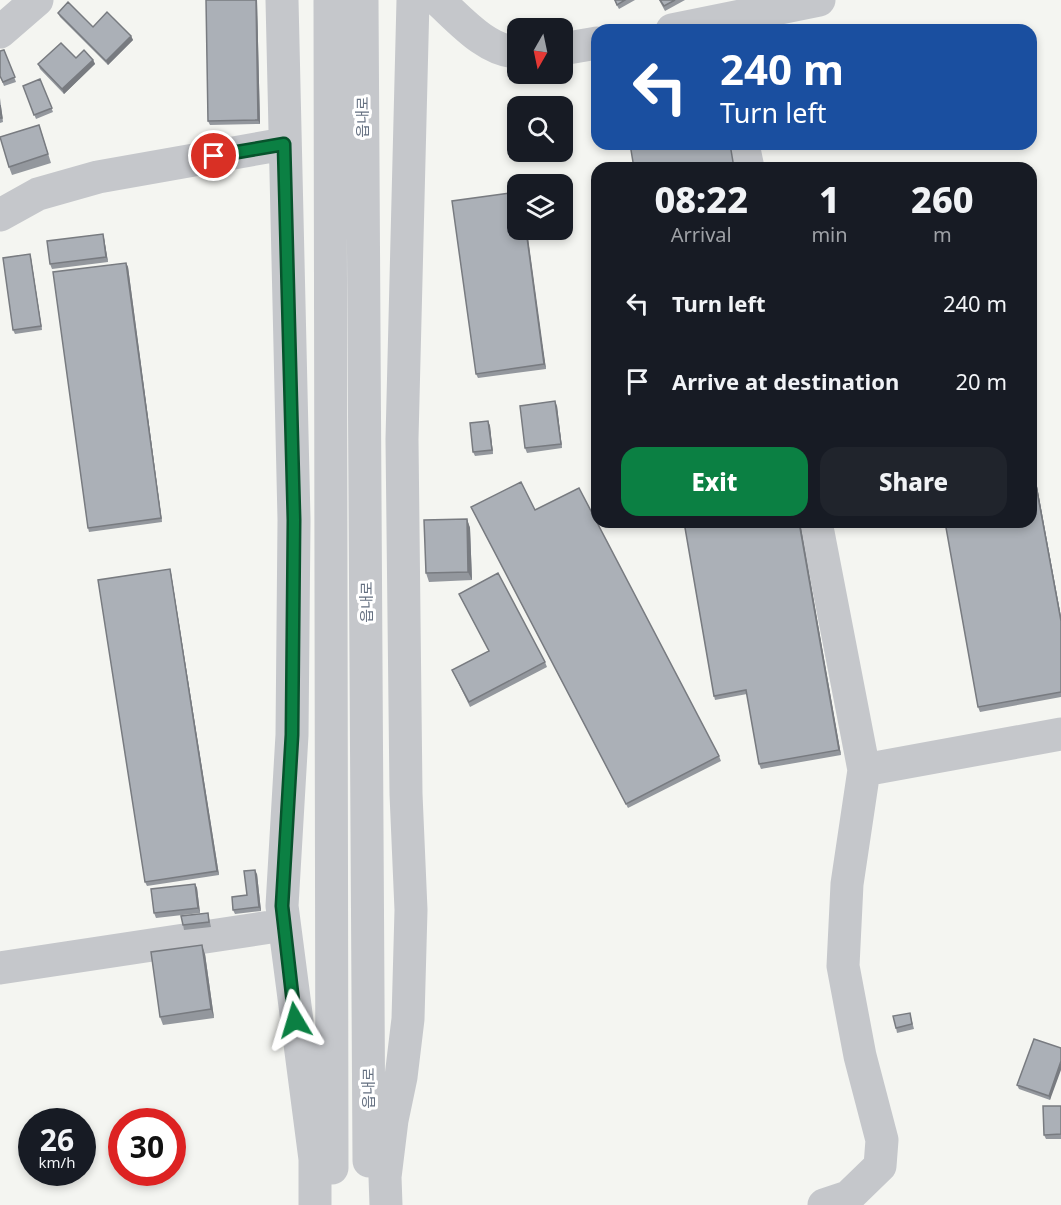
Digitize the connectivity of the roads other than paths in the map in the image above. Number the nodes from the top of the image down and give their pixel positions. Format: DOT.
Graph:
graph roads {
  1 [pos="37,0"];
  2 [pos="282,0"];
  3 [pos="330,0"];
  4 [pos="362,0"];
  5 [pos="413,0"];
  6 [pos="438,0"];
  7 [pos="819,0"];
  8 [pos="729,24"];
  9 [pos="0,32"];
  10 [pos="591,44"];
  11 [pos="573,47"];
  12 [pos="507,52"];
  13 [pos="284,144"];
  14 [pos="0,215"];
  15 [pos="817,528"];
  16 [pos="1061,734"];
  17 [pos="864,770"];
  18 [pos="284,926"];
  19 [pos="0,968"];
  20 [pos="315,1205"];
  21 [pos="332,1205"];
  22 [pos="369,1205"];
  23 [pos="386,1205"];
  24 [pos="824,1205"];
  1 -- 9 [label="street"];
  2 -- 13 [label="street"];
  3 -- 21 [label="street"];
  4 -- 22 [label="street, 읍내로"];
  5 -- 23 [label="street"];
  6 -- 12 [label="street"];
  7 -- 8 [label="street"];
  10 -- 11 [label="street"];
  13 -- 14 [label="street"];
  13 -- 18 [label="street"];
  15 -- 17 [label="street"];
  16 -- 17 [label="street"];
  17 -- 24 [label="street"];
  18 -- 19 [label="street"];
  18 -- 20 [label="street"];
}
